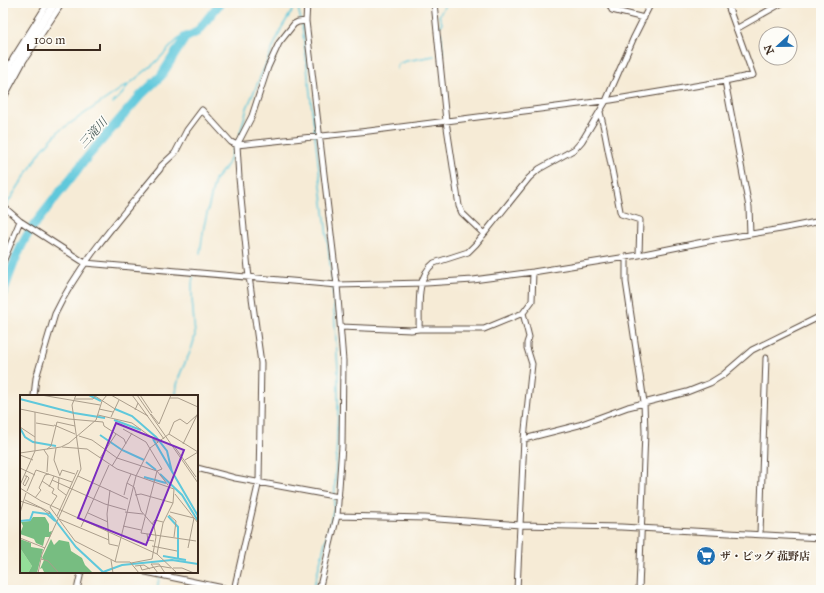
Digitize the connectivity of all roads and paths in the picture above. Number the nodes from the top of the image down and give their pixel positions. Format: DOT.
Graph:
graph roads {
  1 [pos="48,3"];
  2 [pos="55,3"];
  3 [pos="62,3"];
  4 [pos="307,3"];
  5 [pos="434,3"];
  6 [pos="609,3"];
  7 [pos="652,3"];
  8 [pos="727,3"];
  9 [pos="782,3"];
  10 [pos="644,18"];
  11 [pos="305,21"];
  12 [pos="736,29"];
  13 [pos="3,77"];
  14 [pos="725,81"];
  15 [pos="3,88"];
  16 [pos="3,99"];
  17 [pos="606,101"];
  18 [pos="600,112"];
  19 [pos="446,121"];
  20 [pos="319,136"];
  21 [pos="236,144"];
  22 [pos="3,206"];
  23 [pos="21,221"];
  24 [pos="821,221"];
  25 [pos="484,234"];
  26 [pos="750,234"];
  27 [pos="639,255"];
  28 [pos="626,257"];
  29 [pos="3,262"];
  30 [pos="85,263"];
  31 [pos="533,272"];
  32 [pos="249,277"];
  33 [pos="420,283"];
  34 [pos="336,285"];
  35 [pos="523,313"];
  36 [pos="821,316"];
  37 [pos="341,327"];
  38 [pos="419,329"];
  39 [pos="766,358"];
  40 [pos="34,395"];
  41 [pos="644,402"];
  42 [pos="524,439"];
  43 [pos="198,468"];
  44 [pos="259,481"];
  45 [pos="338,497"];
  46 [pos="337,516"];
  47 [pos="520,525"];
  48 [pos="642,528"];
  49 [pos="760,534"];
  50 [pos="821,538"];
  51 [pos="81,573"];
  52 [pos="151,573"];
  53 [pos="77,590"];
  54 [pos="234,590"];
  55 [pos="319,590"];
  56 [pos="517,590"];
  57 [pos="639,590"];
  1 -- 13 [label="street"];
  2 -- 15 [label="highway"];
  3 -- 16 [label="street"];
  4 -- 11 [label="street"];
  5 -- 19 [label="street"];
  6 -- 10 [label="street"];
  7 -- 10 [label="street"];
  8 -- 12 [label="street"];
  9 -- 12 [label="street"];
  10 -- 17 [label="street"];
  11 -- 20 [label="street"];
  11 -- 21 [label="street"];
  12 -- 14 [label="street"];
  14 -- 17 [label="street"];
  14 -- 26 [label="street"];
  17 -- 18 [label="street"];
  17 -- 19 [label="street"];
  18 -- 25 [label="street"];
  18 -- 27 [label="street"];
  19 -- 20 [label="street"];
  19 -- 25 [label="street"];
  20 -- 21 [label="street"];
  20 -- 34 [label="street"];
  21 -- 30 [label="street"];
  21 -- 32 [label="street"];
  22 -- 23 [label="street"];
  23 -- 29 [label="street"];
  23 -- 30 [label="street"];
  24 -- 26 [label="street"];
  25 -- 33 [label="street"];
  26 -- 27 [label="street"];
  27 -- 28 [label="street"];
  28 -- 31 [label="street"];
  28 -- 41 [label="street"];
  30 -- 32 [label="street"];
  30 -- 40 [label="street"];
  31 -- 33 [label="street"];
  31 -- 35 [label="street"];
  32 -- 34 [label="street"];
  32 -- 44 [label="street"];
  33 -- 34 [label="street"];
  33 -- 38 [label="street"];
  34 -- 37 [label="street"];
  35 -- 38 [label="street"];
  35 -- 42 [label="street"];
  36 -- 41 [label="street"];
  37 -- 38 [label="street"];
  37 -- 45 [label="street"];
  39 -- 49 [label="street"];
  41 -- 42 [label="street"];
  41 -- 48 [label="street"];
  42 -- 47 [label="street"];
  43 -- 44 [label="street"];
  44 -- 45 [label="street"];
  44 -- 54 [label="street"];
  45 -- 46 [label="street"];
  46 -- 47 [label="street"];
  46 -- 55 [label="street"];
  47 -- 48 [label="street"];
  47 -- 56 [label="street"];
  48 -- 49 [label="street"];
  48 -- 57 [label="street"];
  49 -- 50 [label="street"];
  51 -- 53 [label="street"];
  52 -- 54 [label="street"];
}
